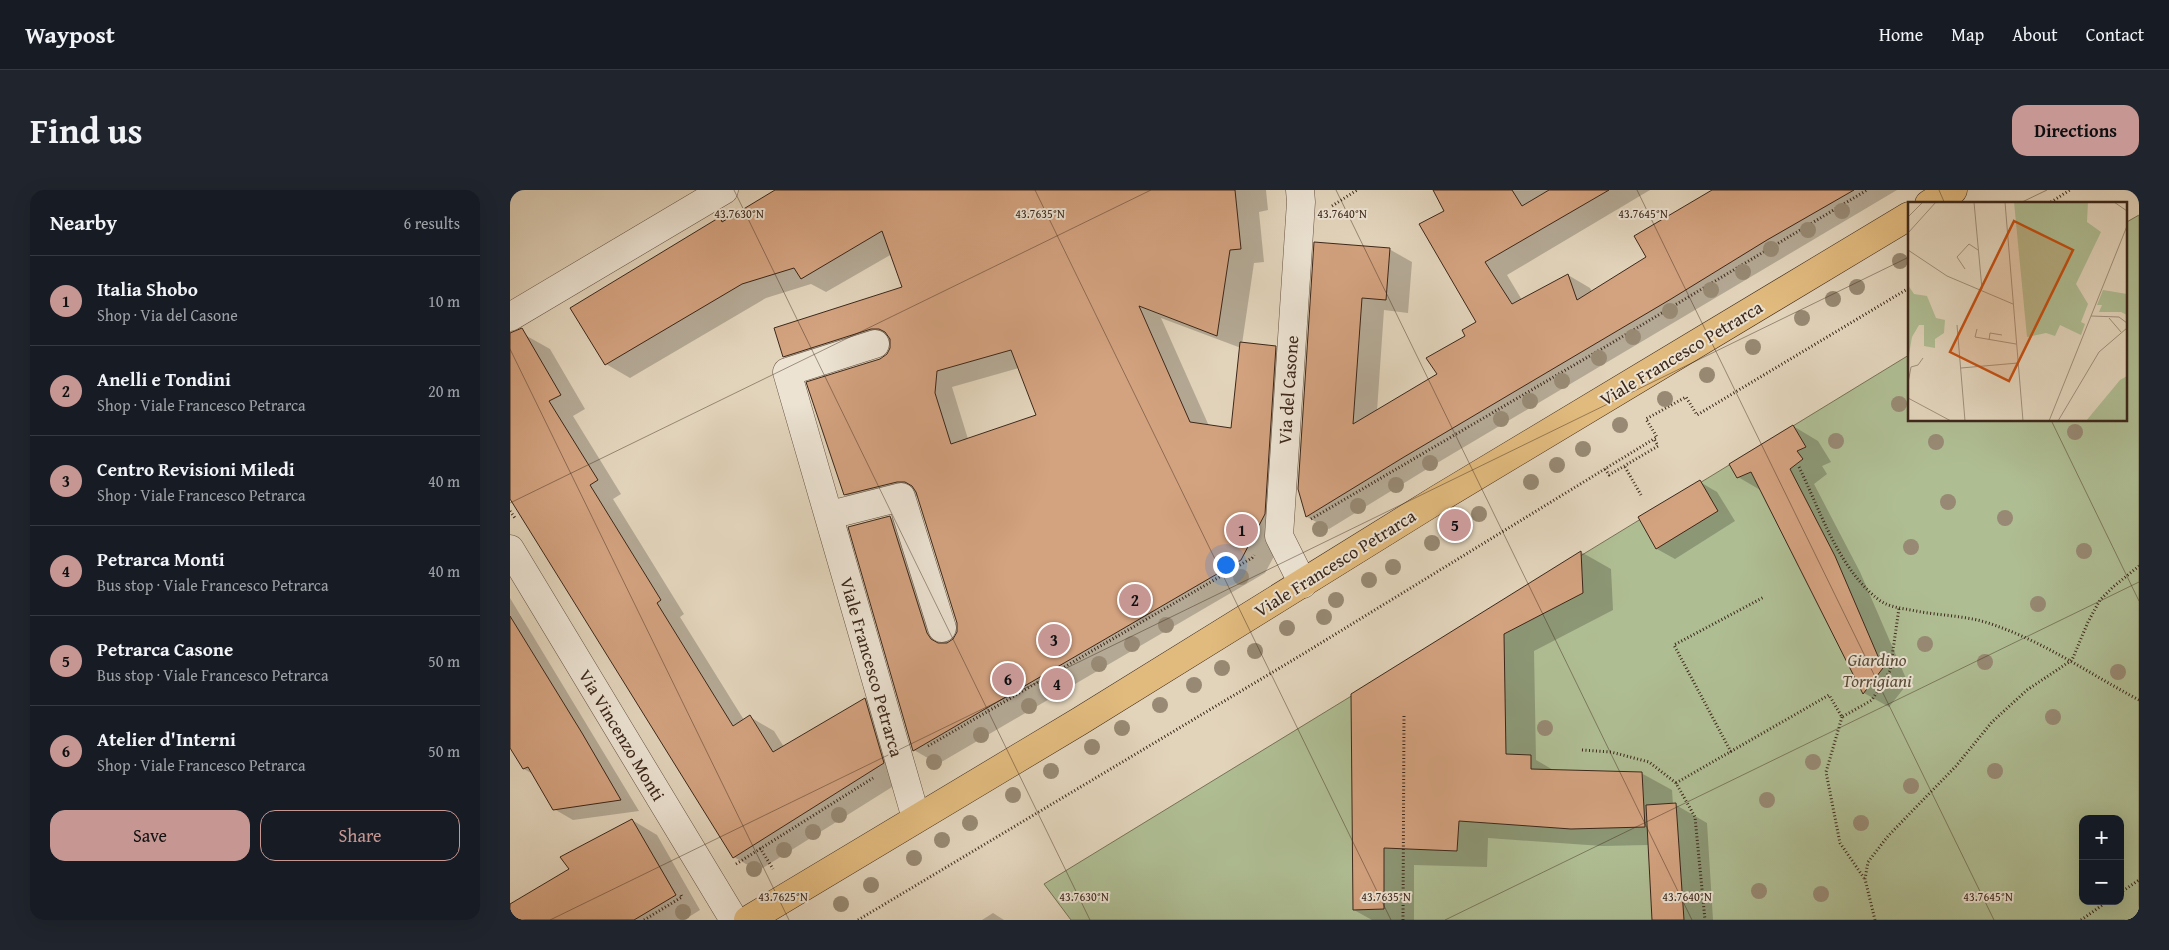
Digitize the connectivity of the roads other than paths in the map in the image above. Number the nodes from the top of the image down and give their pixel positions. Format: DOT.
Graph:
graph roads {
  1 [pos="724,190"];
  2 [pos="1953,190"];
  3 [pos="1307,194"];
  4 [pos="1932,202"];
  5 [pos="1908,217"];
  6 [pos="510,317"];
  7 [pos="875,344"];
  8 [pos="830,515"];
  9 [pos="510,549"];
  10 [pos="1303,584"];
  11 [pos="942,628"];
  12 [pos="916,818"];
  13 [pos="734,920"];
  14 [pos="748,920"];
  1 -- 6 [label="street"];
  2 -- 4 [label="main road"];
  3 -- 10 [label="street, Via del Casone"];
  5 -- 10 [label="main road, Viale Francesco Petrarca"];
  7 -- 8 [label="street, Viale Francesco Petrarca"];
  8 -- 11 [label="street"];
  8 -- 12 [label="street, Viale Francesco Petrarca"];
  9 -- 13 [label="street, Via Vincenzo Monti"];
  10 -- 12 [label="main road, Viale Francesco Petrarca"];
  12 -- 14 [label="main road, Viale Francesco Petrarca"];
}
